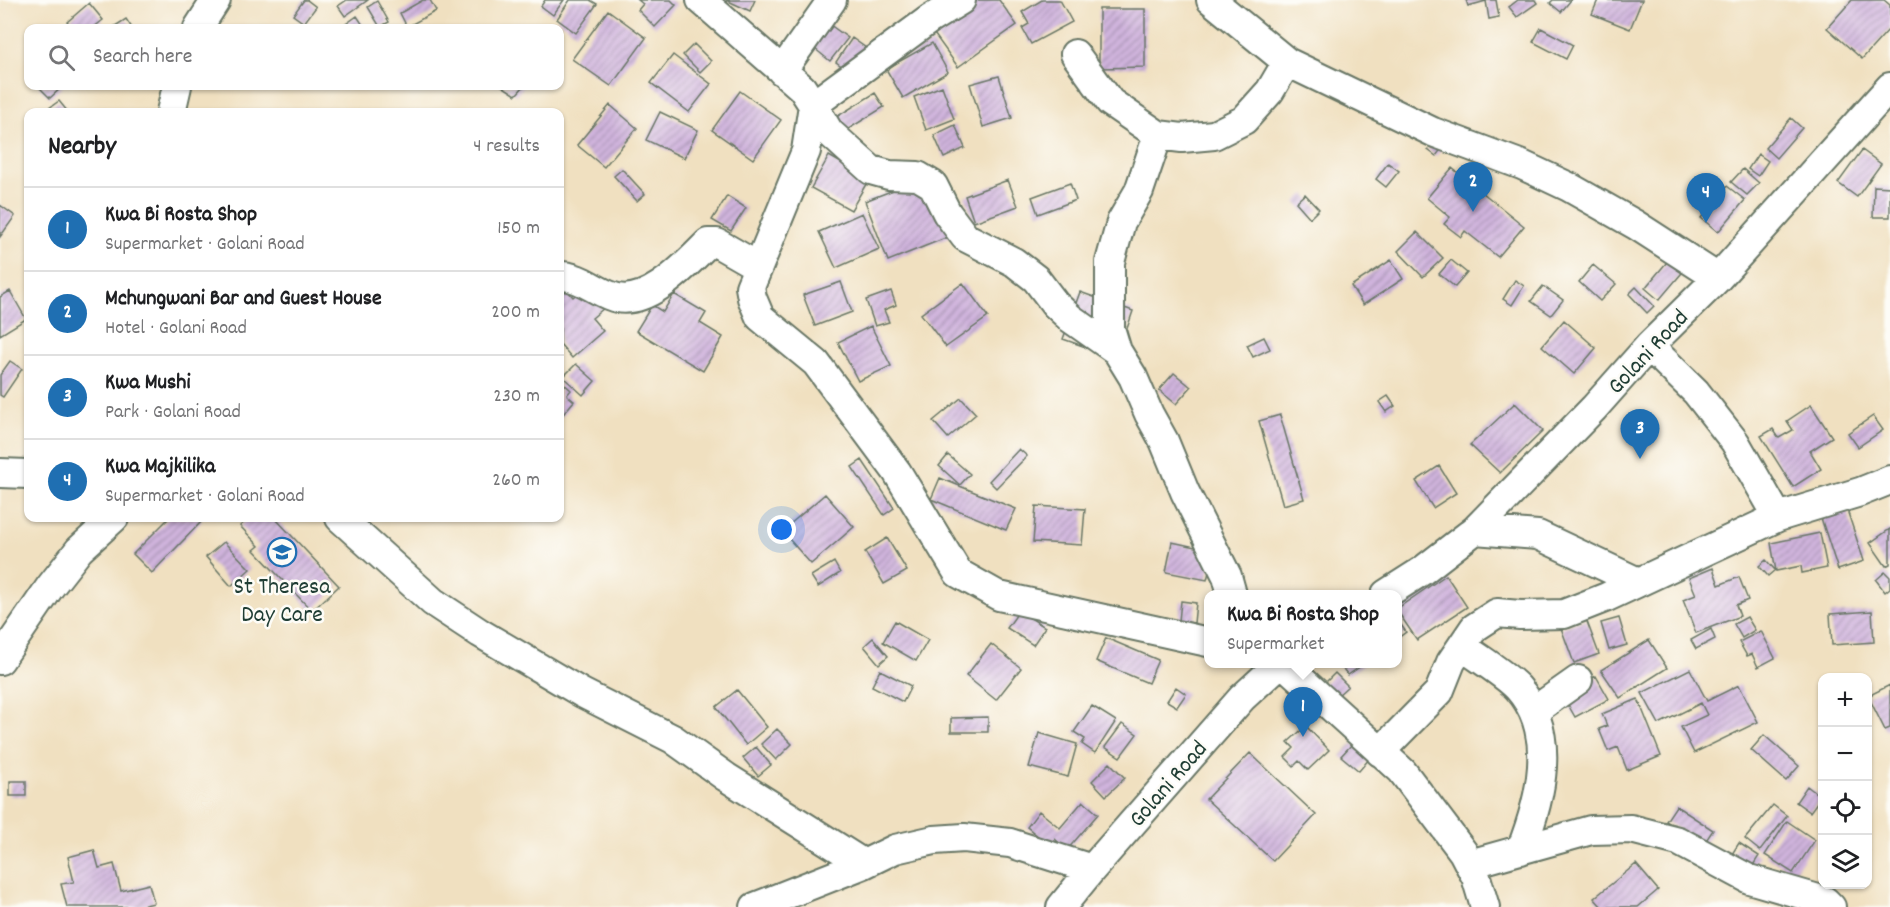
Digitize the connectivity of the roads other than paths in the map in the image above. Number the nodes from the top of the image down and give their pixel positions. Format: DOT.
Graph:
graph roads {
  1 [pos="216,0"];
  2 [pos="701,0"];
  3 [pos="832,0"];
  4 [pos="961,0"];
  5 [pos="1211,0"];
  6 [pos="201,24"];
  7 [pos="1075,54"];
  8 [pos="1287,62"];
  9 [pos="782,71"];
  10 [pos="1890,87"];
  11 [pos="176,90"];
  12 [pos="813,105"];
  13 [pos="172,108"];
  14 [pos="1158,135"];
  15 [pos="757,266"];
  16 [pos="564,277"];
  17 [pos="1718,278"];
  18 [pos="1649,346"];
  19 [pos="1117,351"];
  20 [pos="0,473"];
  21 [pos="24,474"];
  22 [pos="1890,480"];
  23 [pos="1778,517"];
  24 [pos="110,522"];
  25 [pos="344,522"];
  26 [pos="1475,530"];
  27 [pos="1638,582"];
  28 [pos="1231,590"];
  29 [pos="1392,590"];
  30 [pos="1204,641"];
  31 [pos="1462,646"];
  32 [pos="0,660"];
  33 [pos="1274,668"];
  34 [pos="1289,668"];
  35 [pos="1578,680"];
  36 [pos="1534,711"];
  37 [pos="1380,752"];
  38 [pos="1521,850"];
  39 [pos="864,864"];
  40 [pos="1470,864"];
  41 [pos="1092,869"];
  42 [pos="754,907"];
  43 [pos="1061,907"];
  44 [pos="1485,907"];
  45 [pos="1831,907"];
  1 -- 6 [label="street"];
  2 -- 9 [label="street"];
  3 -- 9 [label="street"];
  4 -- 12 [label="street"];
  5 -- 8 [label="street"];
  7 -- 14 [label="street"];
  8 -- 14 [label="street"];
  8 -- 17 [label="street"];
  9 -- 12 [label="street"];
  10 -- 17 [label="street, Golani Road"];
  11 -- 13 [label="street"];
  12 -- 15 [label="street"];
  12 -- 19 [label="street"];
  14 -- 19 [label="street"];
  15 -- 16 [label="street"];
  15 -- 30 [label="street"];
  17 -- 18 [label="street, Golani Road"];
  18 -- 23 [label="street"];
  18 -- 26 [label="street, Golani Road"];
  19 -- 28 [label="street"];
  20 -- 21 [label="street"];
  22 -- 23 [label="street"];
  23 -- 27 [label="street"];
  24 -- 32 [label="street"];
  25 -- 39 [label="street"];
  26 -- 27 [label="street"];
  26 -- 29 [label="street, Golani Road"];
  27 -- 31 [label="street"];
  31 -- 36 [label="street"];
  31 -- 37 [label="street"];
  33 -- 41 [label="street, Golani Road"];
  34 -- 37 [label="street"];
  35 -- 36 [label="street"];
  36 -- 38 [label="street"];
  37 -- 40 [label="street"];
  38 -- 40 [label="street"];
  38 -- 45 [label="street"];
  39 -- 41 [label="street"];
  39 -- 42 [label="street"];
  40 -- 44 [label="street"];
  41 -- 43 [label="street, Golani Road"];
}
